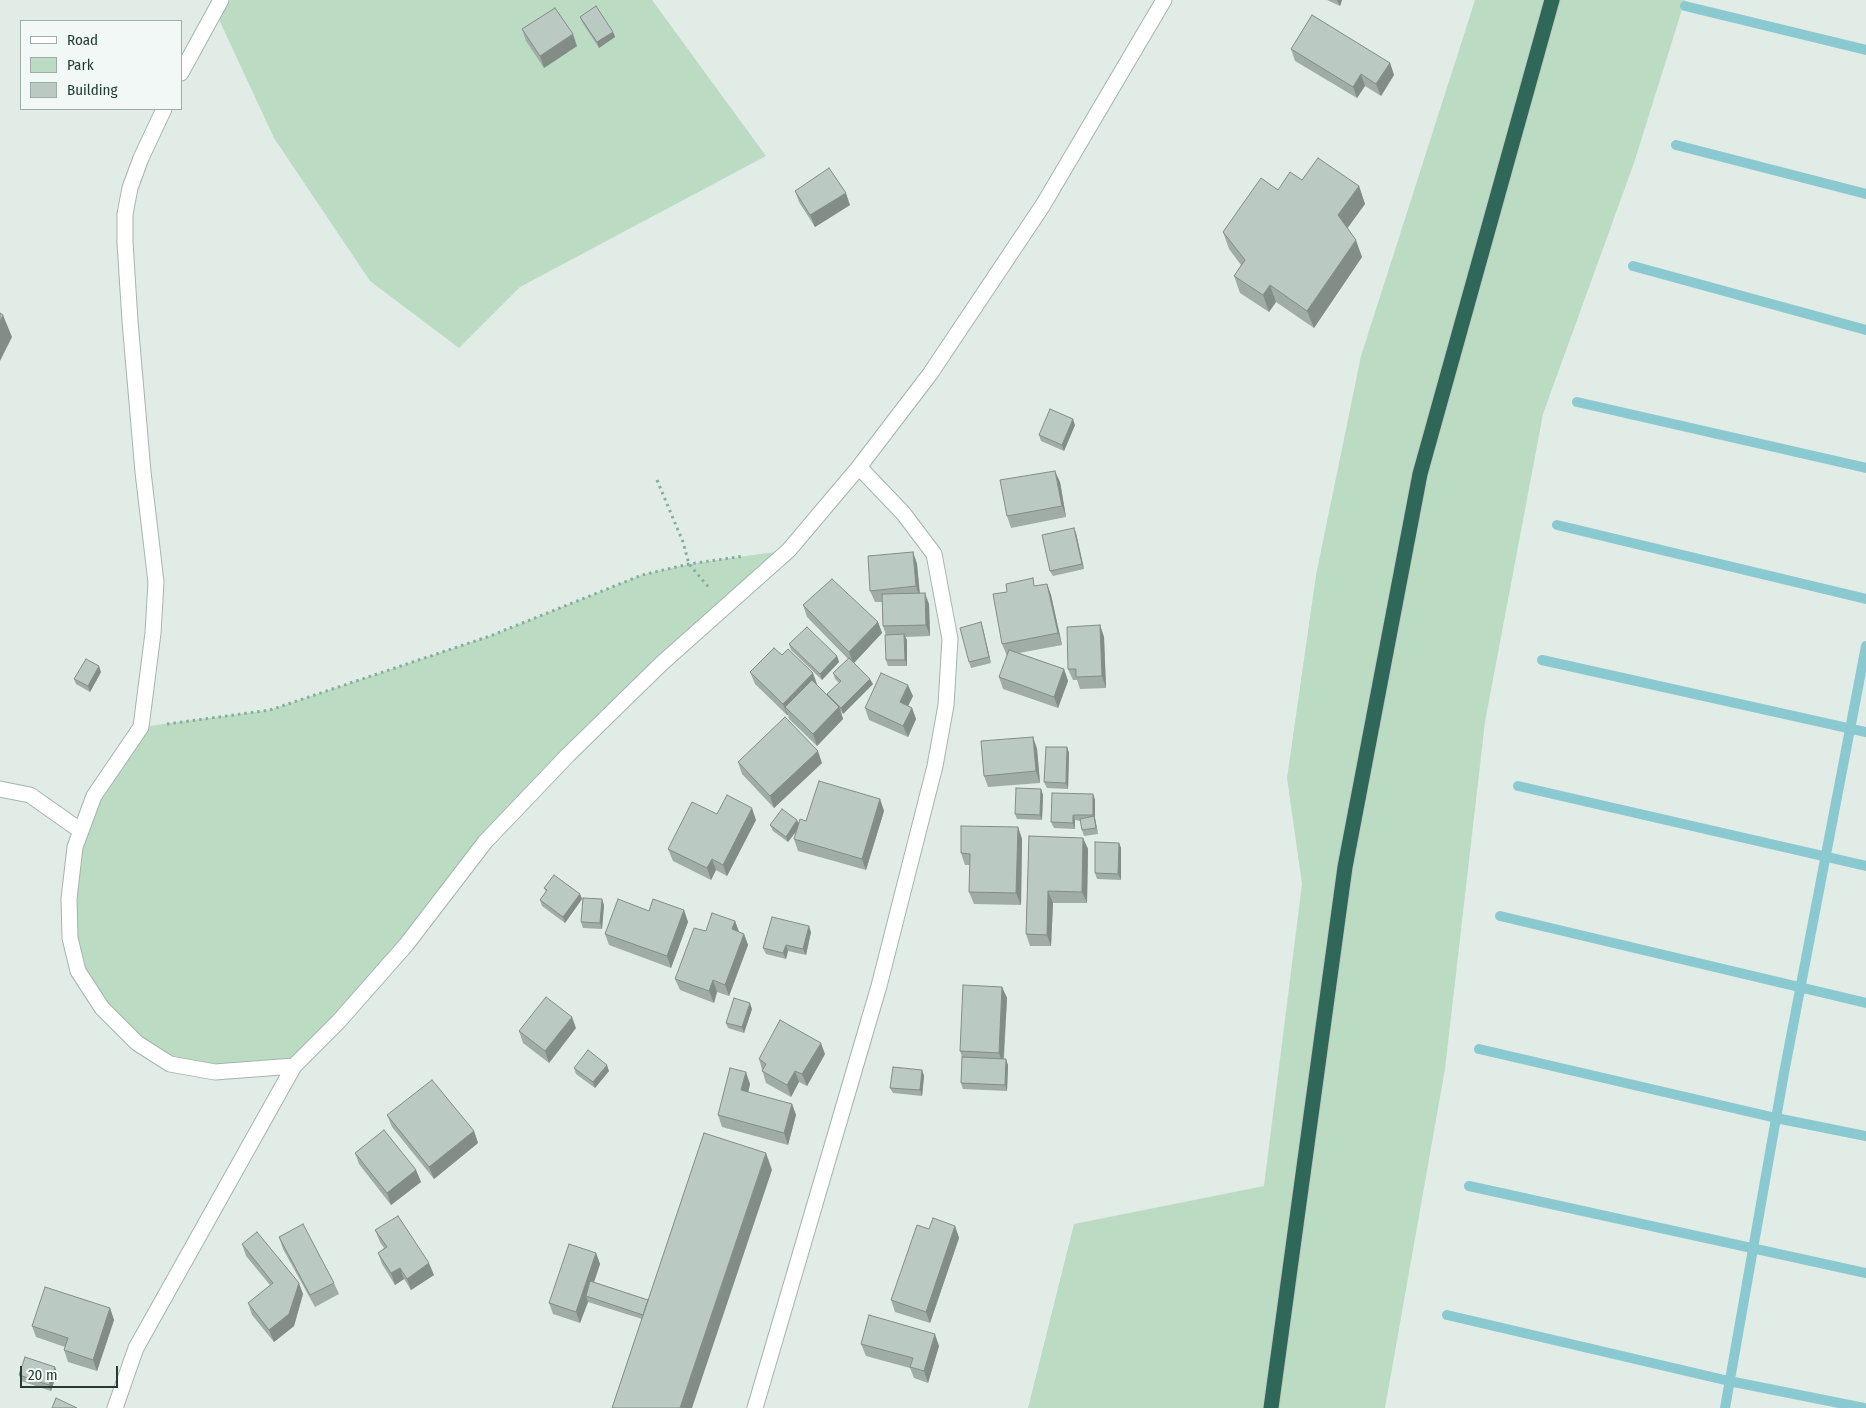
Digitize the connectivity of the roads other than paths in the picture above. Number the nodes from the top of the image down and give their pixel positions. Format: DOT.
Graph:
graph roads {
  1 [pos="221,0"];
  2 [pos="1164,0"];
  3 [pos="1552,0"];
  4 [pos="182,71"];
  5 [pos="164,110"];
  6 [pos="859,467"];
  7 [pos="0,789"];
  8 [pos="81,831"];
  9 [pos="294,1066"];
  10 [pos="115,1408"];
  11 [pos="756,1408"];
  12 [pos="1271,1408"];
  1 -- 4 [label="street"];
  2 -- 6 [label="street"];
  3 -- 12 [label="highway"];
  5 -- 8 [label="street"];
  6 -- 9 [label="street"];
  6 -- 11 [label="street"];
  7 -- 8 [label="street"];
  8 -- 9 [label="street"];
  9 -- 10 [label="street"];
}
